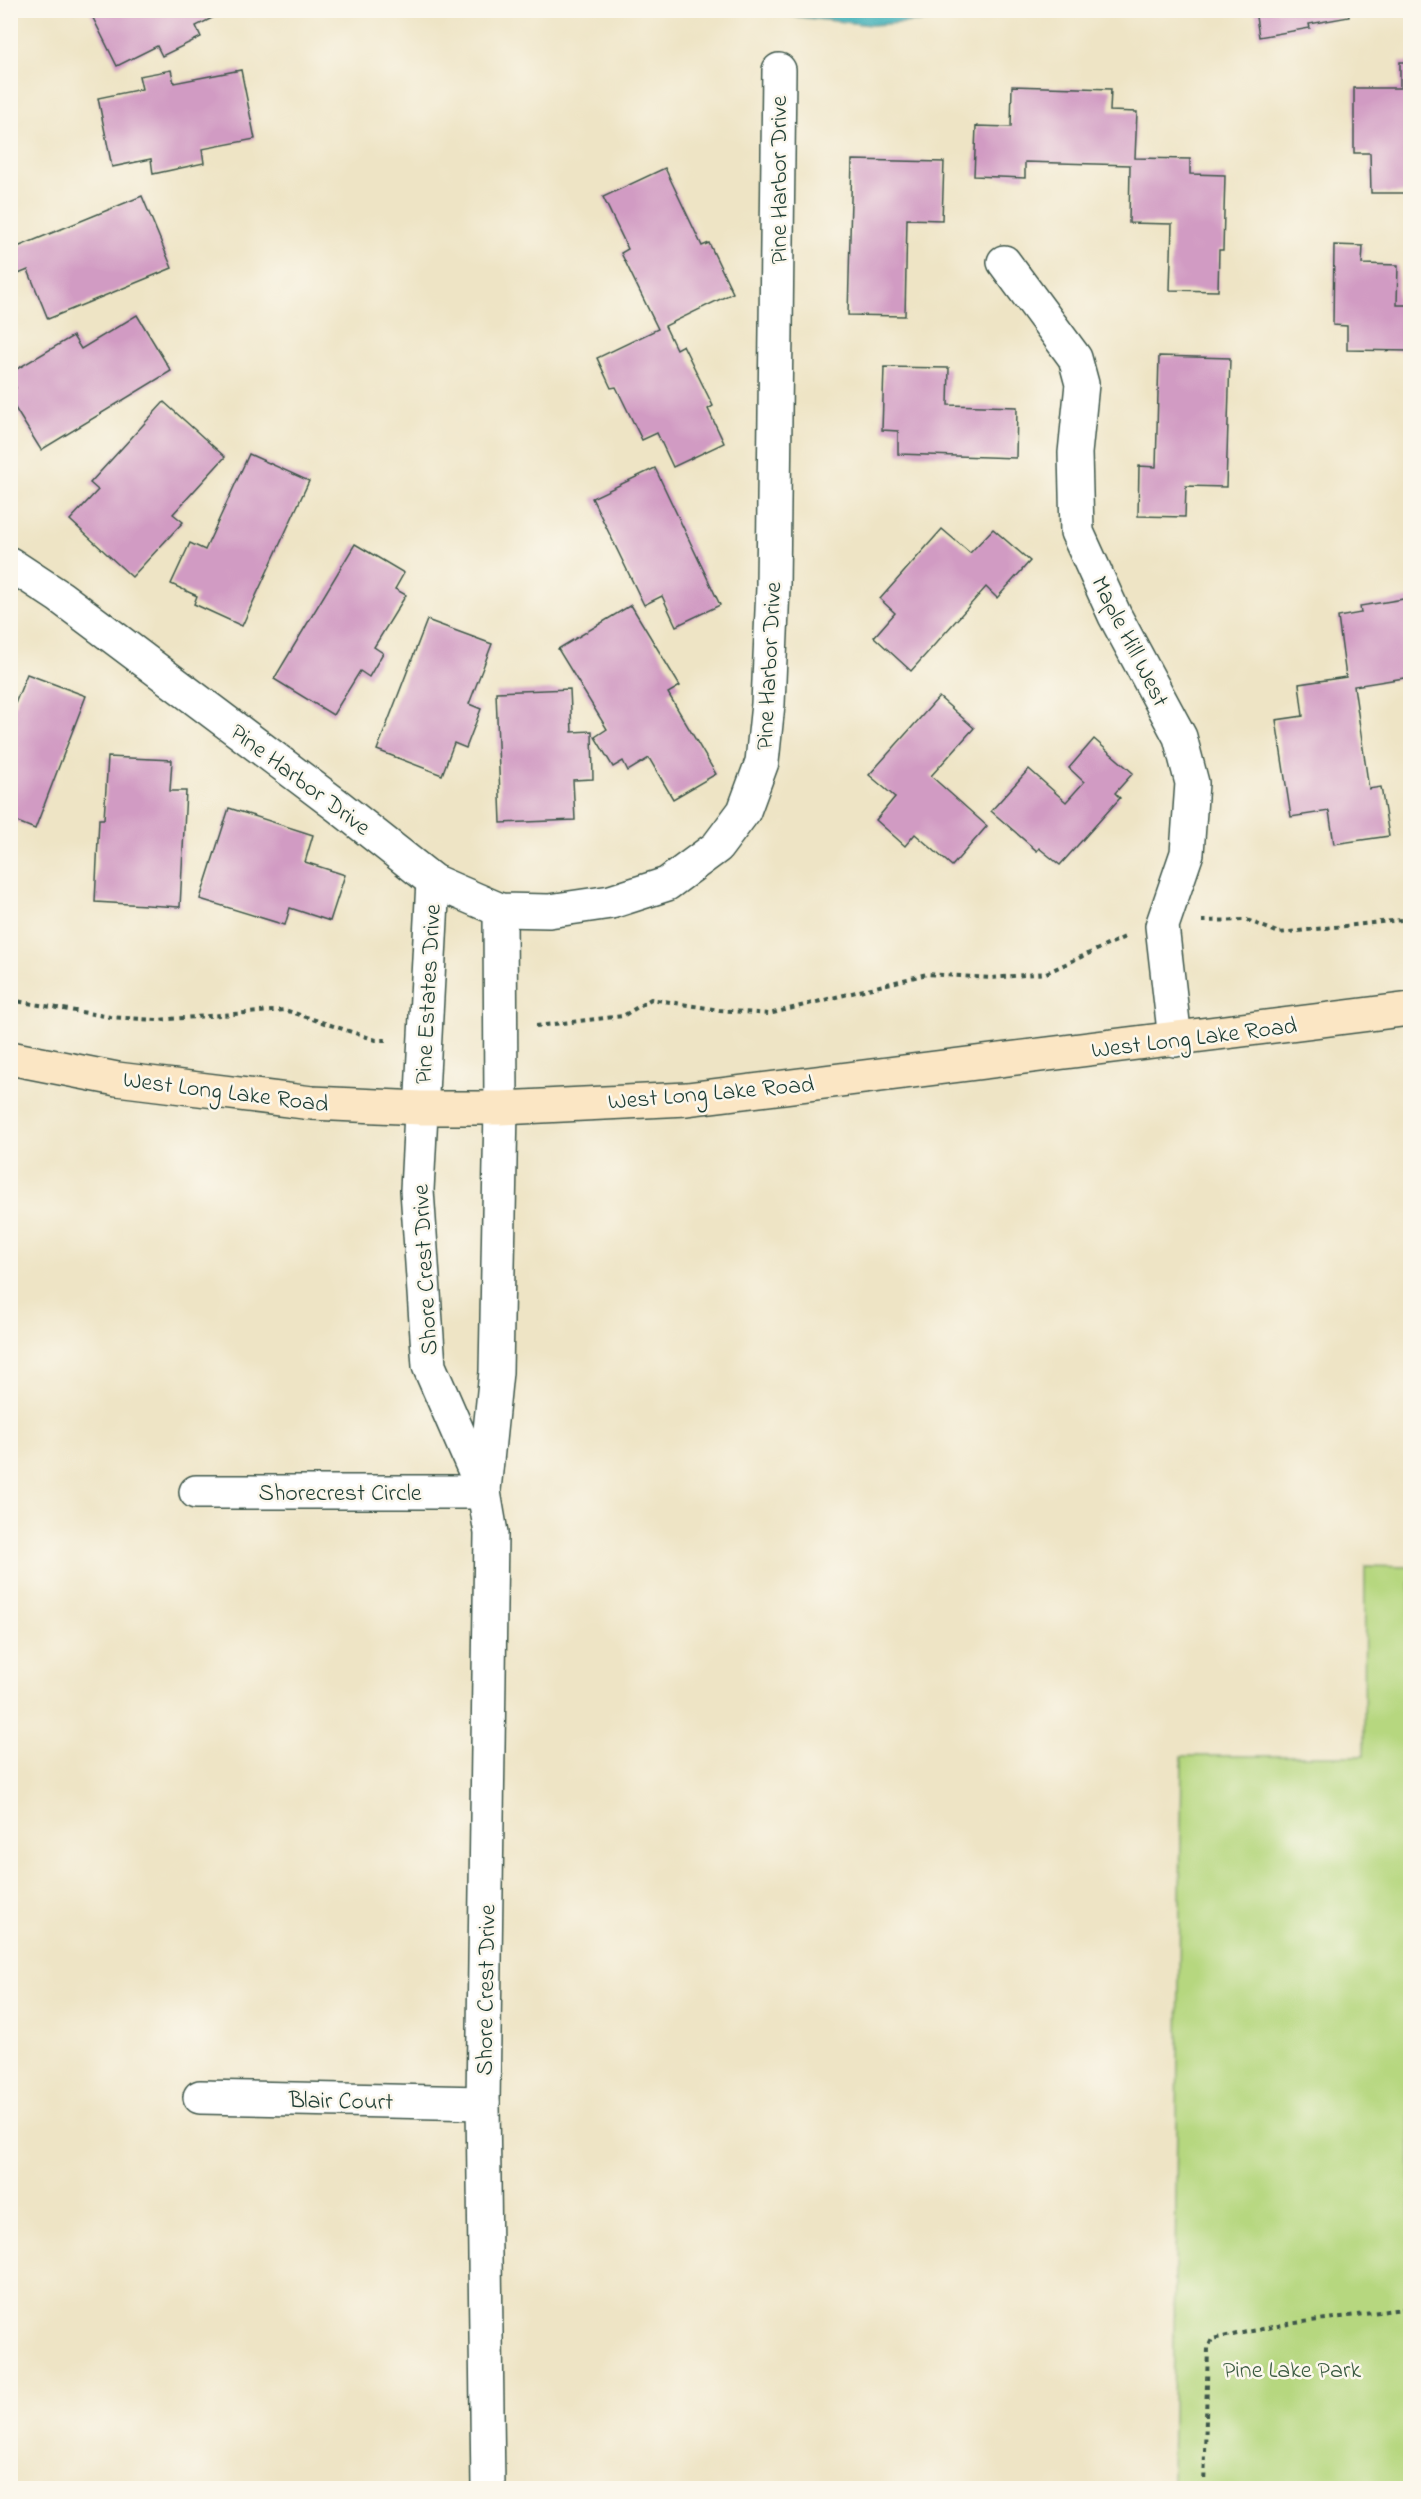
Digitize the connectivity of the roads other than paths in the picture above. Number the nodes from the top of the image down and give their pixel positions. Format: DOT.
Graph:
graph roads {
  1 [pos="779,70"];
  2 [pos="1004,262"];
  3 [pos="10,564"];
  4 [pos="433,880"];
  5 [pos="500,910"];
  6 [pos="1410,1009"];
  7 [pos="1175,1040"];
  8 [pos="10,1058"];
  9 [pos="421,1108"];
  10 [pos="501,1108"];
  11 [pos="196,1492"];
  12 [pos="484,1492"];
  13 [pos="200,2097"];
  14 [pos="483,2103"];
  15 [pos="488,2488"];
  1 -- 5 [label="street, Pine Harbor Drive"];
  2 -- 7 [label="street, Maple Hill West"];
  3 -- 4 [label="street, Pine Harbor Drive"];
  4 -- 5 [label="street, Pine Harbor Drive"];
  4 -- 9 [label="street, Pine Estates Drive"];
  5 -- 10 [label="street"];
  6 -- 7 [label="main road, West Long Lake Road"];
  7 -- 10 [label="main road, West Long Lake Road"];
  8 -- 9 [label="main road, West Long Lake Road"];
  9 -- 10 [label="main road, West Long Lake Road"];
  9 -- 12 [label="street, Shore Crest Drive"];
  10 -- 12 [label="street, Shore Crest Drive"];
  11 -- 12 [label="street, Shorecrest Circle"];
  12 -- 14 [label="street, Shore Crest Drive"];
  13 -- 14 [label="street, Blair Court"];
  14 -- 15 [label="street, Shore Crest Drive"];
}
